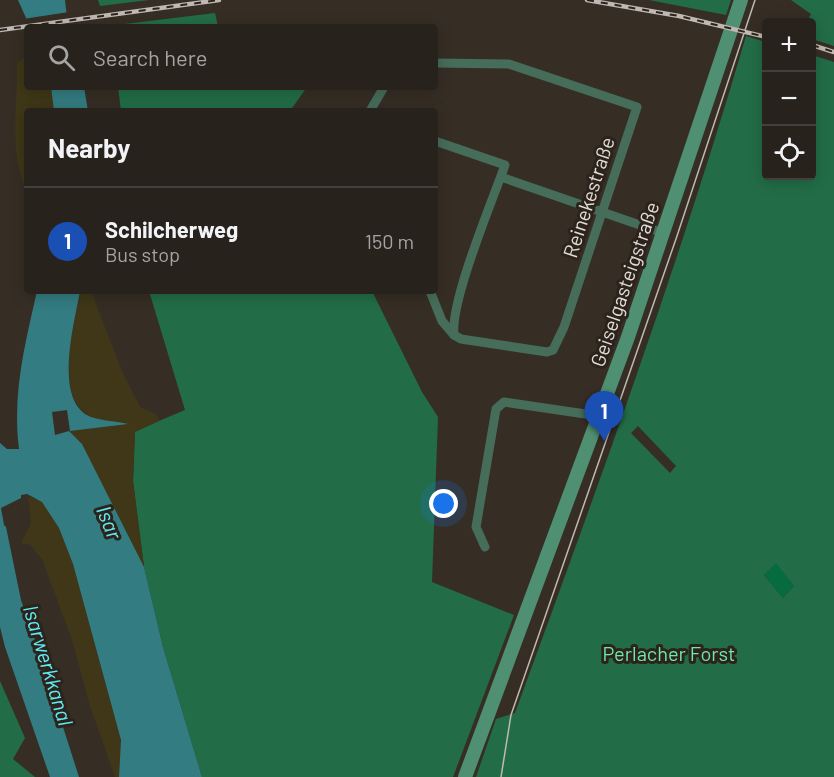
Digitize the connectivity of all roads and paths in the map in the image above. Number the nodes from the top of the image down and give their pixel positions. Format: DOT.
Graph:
graph roads {
  1 [pos="741,0"];
  2 [pos="438,63"];
  3 [pos="382,90"];
  4 [pos="372,108"];
  5 [pos="438,142"];
  6 [pos="501,177"];
  7 [pos="602,213"];
  8 [pos="663,233"];
  9 [pos="431,294"];
  10 [pos="454,335"];
  11 [pos="599,416"];
  12 [pos="485,547"];
  13 [pos="465,777"];
  1 -- 8 [label="main road, Geiselgasteigstraße"];
  2 -- 7 [label="street, Reinekestraße"];
  3 -- 4 [label="street"];
  5 -- 6 [label="street"];
  6 -- 7 [label="street"];
  6 -- 10 [label="street"];
  7 -- 8 [label="street"];
  7 -- 10 [label="street, Reinekestraße"];
  8 -- 11 [label="main road, Geiselgasteigstraße"];
  9 -- 10 [label="street"];
  11 -- 12 [label="street"];
  11 -- 13 [label="main road, Geiselgasteigstraße"];
}
